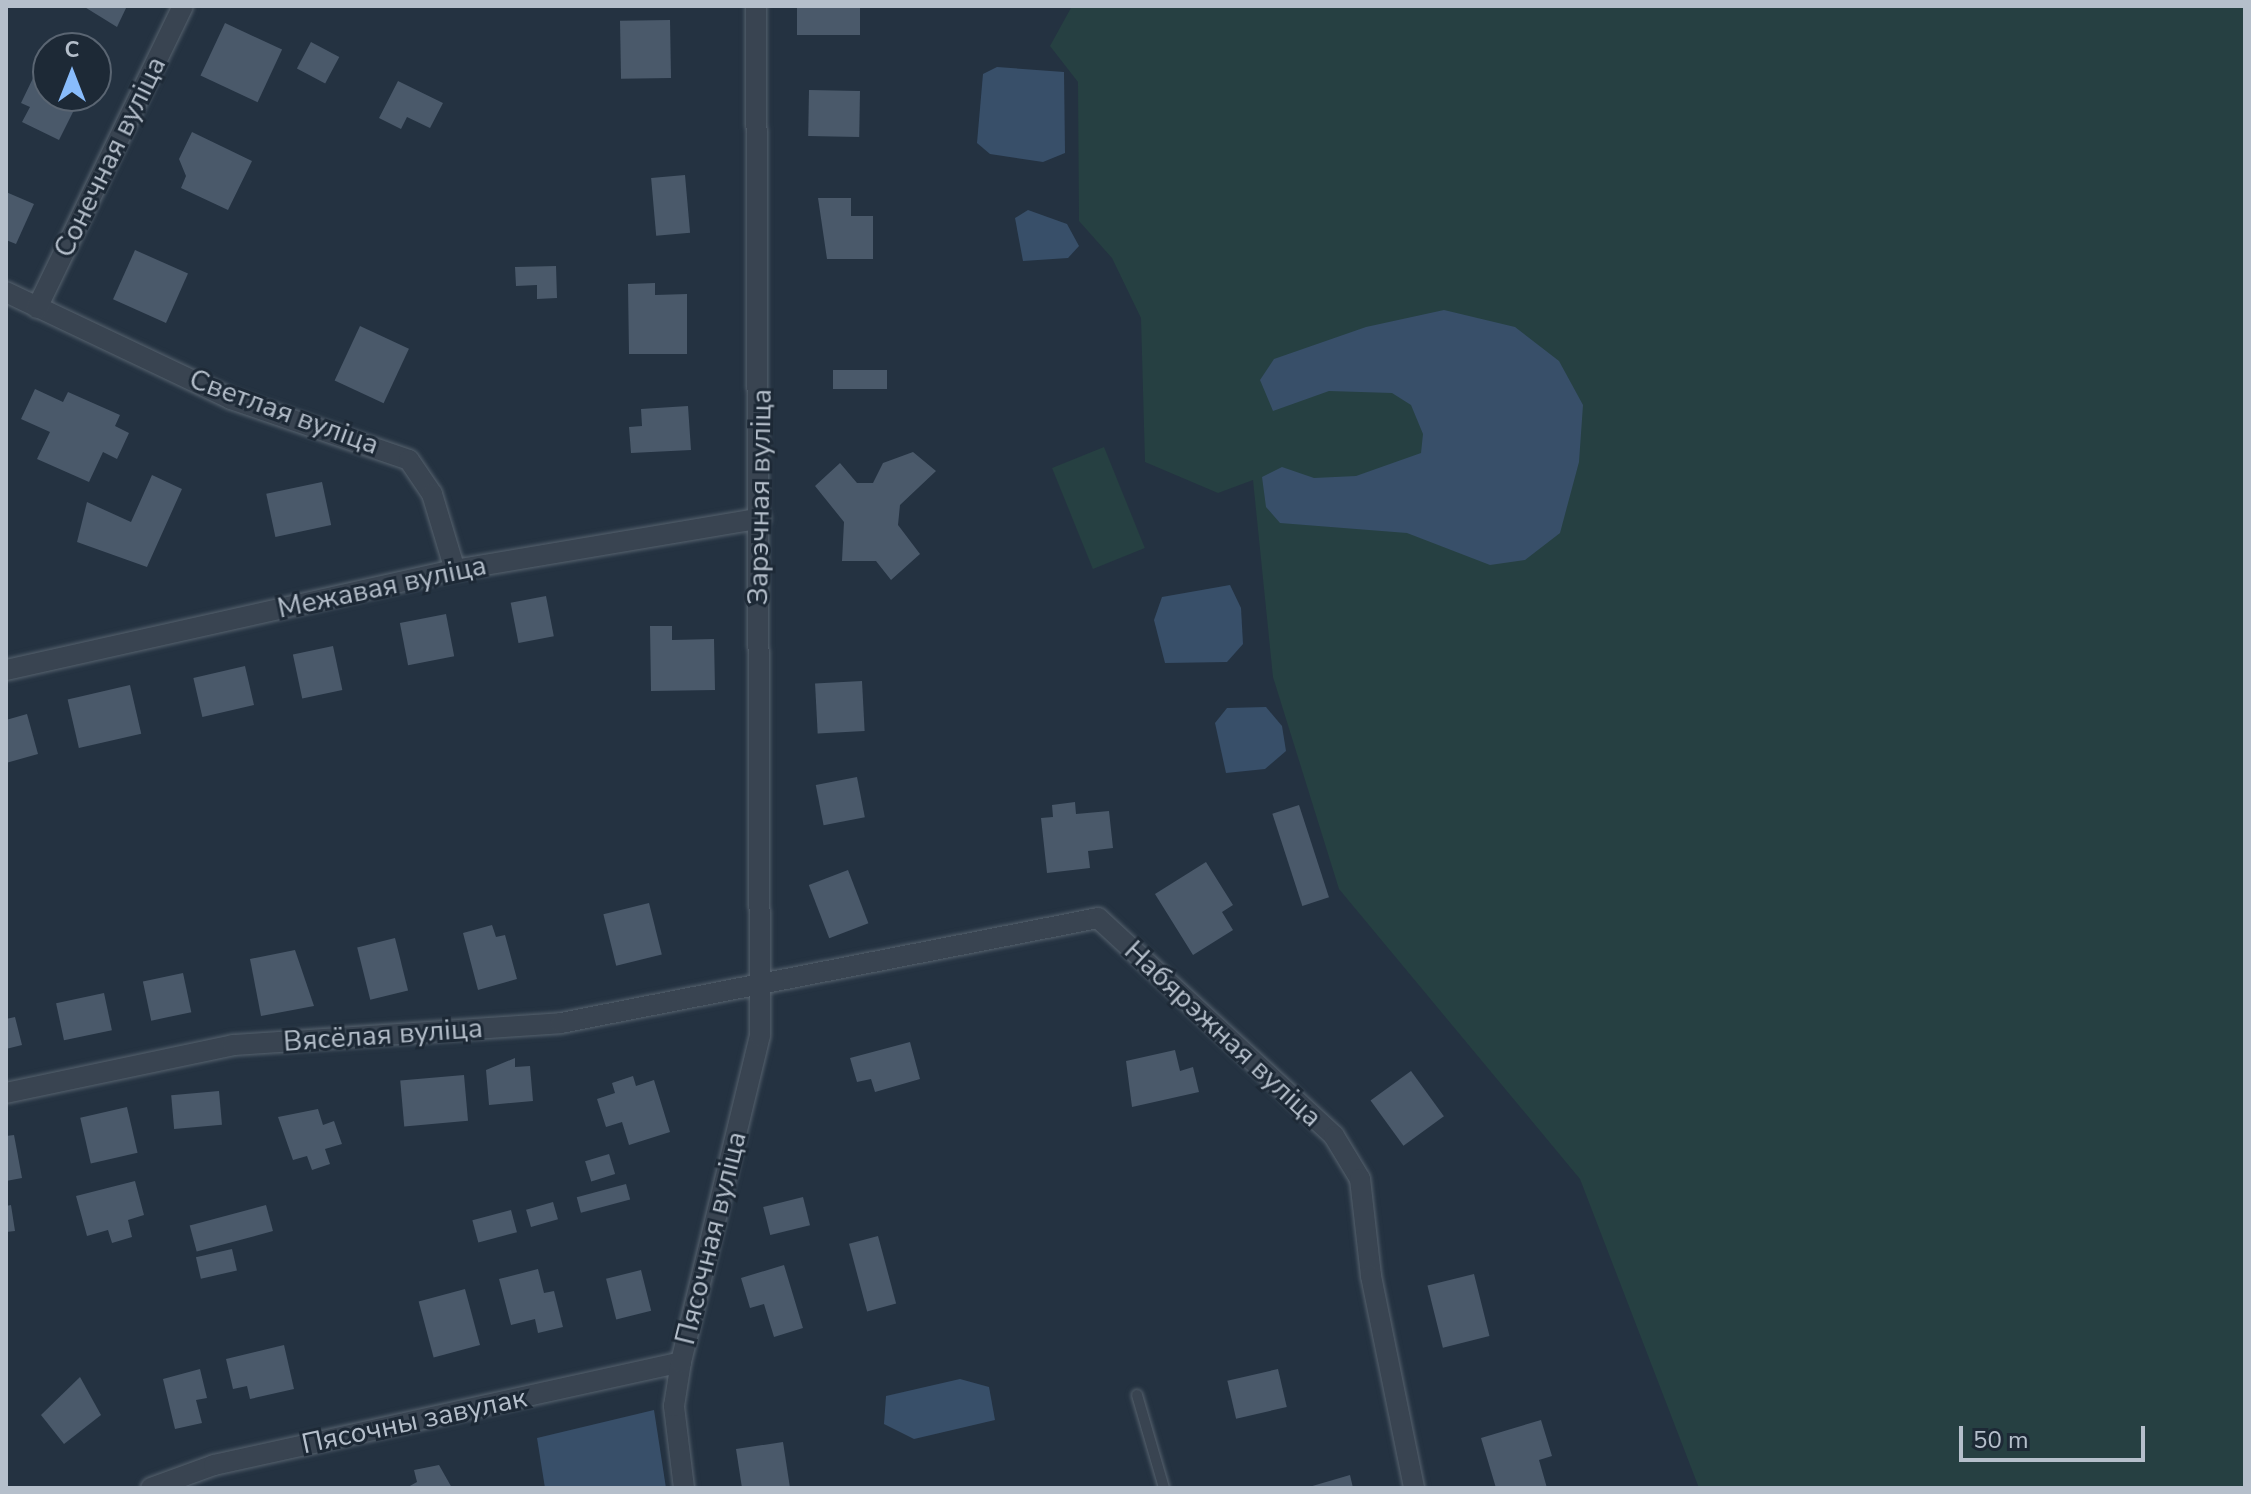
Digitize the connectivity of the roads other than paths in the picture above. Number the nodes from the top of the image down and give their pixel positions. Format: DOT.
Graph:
graph roads {
  1 [pos="183,6"];
  2 [pos="756,6"];
  3 [pos="6,292"];
  4 [pos="37,308"];
  5 [pos="761,518"];
  6 [pos="455,570"];
  7 [pos="6,670"];
  8 [pos="760,989"];
  9 [pos="6,1093"];
  10 [pos="681,1362"];
  11 [pos="1137,1395"];
  12 [pos="151,1488"];
  13 [pos="684,1488"];
  14 [pos="1164,1488"];
  15 [pos="1414,1488"];
  1 -- 4 [label="street, Сонечная вуліца"];
  2 -- 5 [label="street, Зарэчная вуліца"];
  3 -- 4 [label="street, Светлая вуліца"];
  4 -- 6 [label="street, Светлая вуліца"];
  5 -- 6 [label="street, Межавая вуліца"];
  5 -- 8 [label="street, Зарэчная вуліца"];
  6 -- 7 [label="street, Межавая вуліца"];
  8 -- 9 [label="street, Вясёлая вуліца"];
  8 -- 10 [label="street, Пясочная вуліца"];
  8 -- 15 [label="street, Набярэжная вуліца"];
  10 -- 12 [label="street, Пясочны завулак"];
  10 -- 13 [label="street, Пясочная вуліца"];
  11 -- 14 [label="lane"];
}
